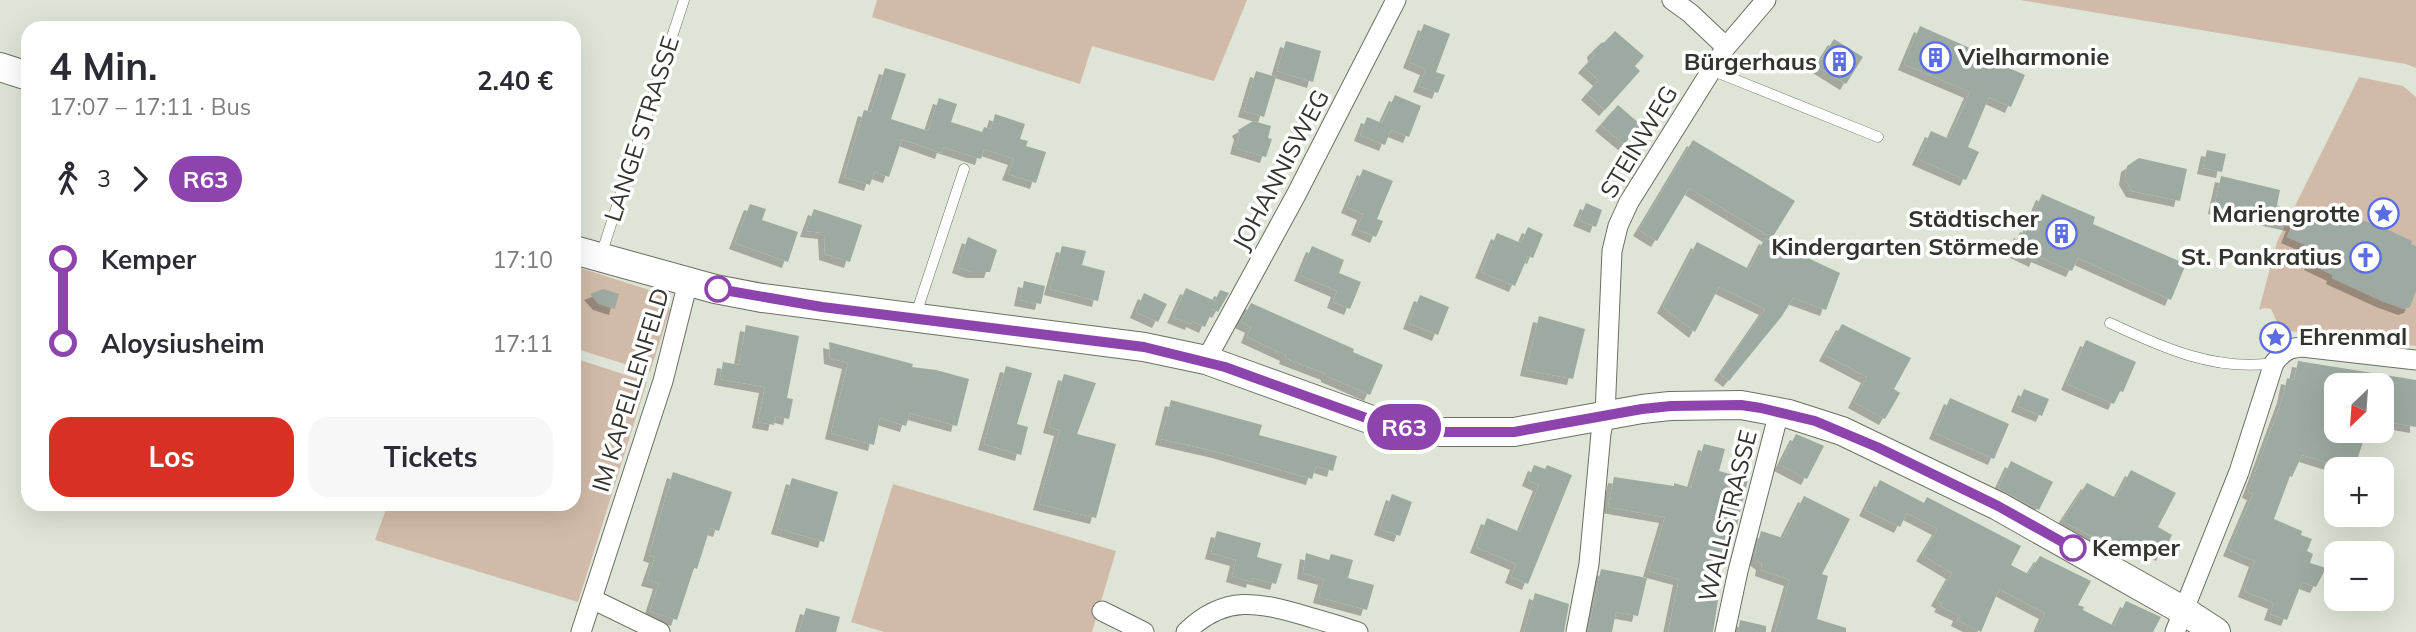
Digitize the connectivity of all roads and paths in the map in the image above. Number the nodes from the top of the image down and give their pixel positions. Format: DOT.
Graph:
graph roads {
  1 [pos="684,0"];
  2 [pos="1396,0"];
  3 [pos="1672,0"];
  4 [pos="1766,0"];
  5 [pos="1726,47"];
  6 [pos="0,67"];
  7 [pos="1711,70"];
  8 [pos="21,74"];
  9 [pos="1878,137"];
  10 [pos="964,169"];
  11 [pos="587,254"];
  12 [pos="688,282"];
  13 [pos="914,317"];
  14 [pos="2110,323"];
  15 [pos="1206,360"];
  16 [pos="2416,360"];
  17 [pos="2274,363"];
  18 [pos="1779,412"];
  19 [pos="1605,415"];
  20 [pos="592,599"];
  21 [pos="1102,611"];
  22 [pos="2180,621"];
  23 [pos="581,632"];
  24 [pos="660,632"];
  25 [pos="1144,632"];
  26 [pos="1186,632"];
  27 [pos="1358,632"];
  28 [pos="1576,632"];
  29 [pos="1725,632"];
  30 [pos="2217,632"];
  1 -- 11 [label="lane, LANGE STRASSE"];
  2 -- 15 [label="street, JOHANNISWEG"];
  3 -- 5 [label="street"];
  4 -- 5 [label="street, STEINWEG"];
  5 -- 7 [label="street, STEINWEG"];
  6 -- 8 [label="main road"];
  7 -- 9 [label="lane"];
  7 -- 19 [label="street, STEINWEG"];
  10 -- 13 [label="lane"];
  11 -- 12 [label="main road, LANGE STRASSE"];
  12 -- 13 [label="main road, LANGE STRASSE"];
  12 -- 20 [label="street, IM KAPELLENFELD"];
  13 -- 15 [label="main road, LANGE STRASSE"];
  14 -- 17 [label="lane"];
  15 -- 19 [label="main road, LANGE STRASSE"];
  16 -- 17 [label="street"];
  17 -- 22 [label="street"];
  18 -- 19 [label="main road, LANGE STRASSE"];
  18 -- 22 [label="main road, LANGE STRASSE"];
  18 -- 29 [label="street, WALLSTRASSE"];
  19 -- 28 [label="street, STEINWEG"];
  20 -- 23 [label="street, IM KAPELLENFELD"];
  20 -- 24 [label="street"];
  21 -- 25 [label="street"];
  22 -- 30 [label="main road, LANGE STRASSE"];
  26 -- 27 [label="street"];
}
